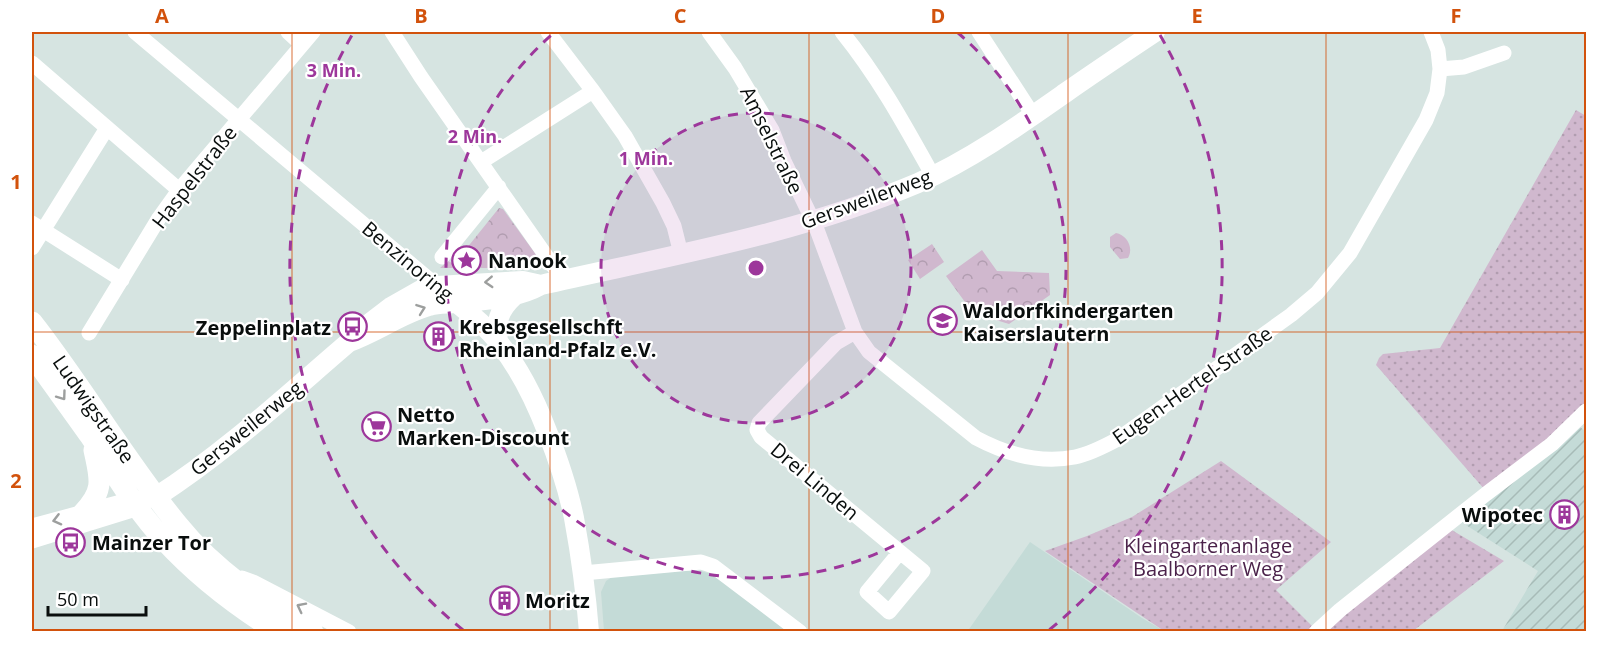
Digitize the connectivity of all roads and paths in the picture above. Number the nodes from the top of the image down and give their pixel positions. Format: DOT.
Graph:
graph roads {
  1 [pos="135,32"];
  2 [pos="288,32"];
  3 [pos="313,32"];
  4 [pos="392,32"];
  5 [pos="548,32"];
  6 [pos="709,32"];
  7 [pos="842,32"];
  8 [pos="979,32"];
  9 [pos="1431,32"];
  10 [pos="1143,34"];
  11 [pos="301,44"];
  12 [pos="1504,53"];
  13 [pos="32,65"];
  14 [pos="1440,69"];
  15 [pos="593,90"];
  16 [pos="1033,116"];
  17 [pos="240,119"];
  18 [pos="107,128"];
  19 [pos="482,162"];
  20 [pos="933,176"];
  21 [pos="499,187"];
  22 [pos="179,190"];
  23 [pos="812,221"];
  24 [pos="37,226"];
  25 [pos="32,248"];
  26 [pos="681,254"];
  27 [pos="442,257"];
  28 [pos="122,280"];
  29 [pos="563,280"];
  30 [pos="541,285"];
  31 [pos="437,286"];
  32 [pos="514,296"];
  33 [pos="457,303"];
  34 [pos="32,322"];
  35 [pos="855,332"];
  36 [pos="89,333"];
  37 [pos="350,342"];
  38 [pos="498,342"];
  39 [pos="32,355"];
  40 [pos="1587,411"];
  41 [pos="91,438"];
  42 [pos="156,497"];
  43 [pos="134,503"];
  44 [pos="83,513"];
  45 [pos="32,526"];
  46 [pos="32,541"];
  47 [pos="900,552"];
  48 [pos="226,573"];
  49 [pos="583,573"];
  50 [pos="278,632"];
  51 [pos="313,632"];
  52 [pos="349,632"];
  53 [pos="589,632"];
  54 [pos="800,632"];
  55 [pos="1316,632"];
  1 -- 17 [label="street, Benzinoring"];
  2 -- 11 [label="street"];
  3 -- 11 [label="street, Haspelstraße"];
  4 -- 19 [label="street"];
  5 -- 15 [label="street"];
  6 -- 23 [label="street, Amselstraße"];
  7 -- 20 [label="street"];
  8 -- 16 [label="street"];
  9 -- 14 [label="street, Eugen-Hertel-Straße"];
  10 -- 16 [label="street, Gersweilerweg"];
  11 -- 17 [label="street, Haspelstraße"];
  12 -- 14 [label="street"];
  13 -- 18 [label="street"];
  14 -- 35 [label="street, Eugen-Hertel-Straße"];
  15 -- 19 [label="street"];
  15 -- 26 [label="street"];
  16 -- 20 [label="street, Gersweilerweg"];
  17 -- 22 [label="street, Haspelstraße"];
  17 -- 31 [label="street, Benzinoring"];
  18 -- 22 [label="street"];
  18 -- 24 [label="street"];
  19 -- 21 [label="street"];
  20 -- 23 [label="street, Gersweilerweg"];
  21 -- 27 [label="street"];
  21 -- 29 [label="street"];
  22 -- 28 [label="street, Haspelstraße"];
  23 -- 26 [label="street, Gersweilerweg"];
  23 -- 35 [label="street, Eugen-Hertel-Straße"];
  24 -- 25 [label="street"];
  24 -- 28 [label="street"];
  26 -- 29 [label="street, Gersweilerweg"];
  28 -- 36 [label="street, Haspelstraße"];
  29 -- 30 [label="street, Gersweilerweg"];
  30 -- 31 [label="street, Gersweilerweg, one-way"];
  30 -- 32 [label="street, Gersweilerweg"];
  31 -- 33 [label="street, Benzinoring"];
  31 -- 37 [label="street, Gersweilerweg"];
  32 -- 33 [label="street, Gersweilerweg"];
  32 -- 38 [label="street"];
  37 -- 33 [label="street, Gersweilerweg, one-way"];
  33 -- 38 [label="street, Benzinoring"];
  34 -- 42 [label="main road, Ludwigstraße"];
  35 -- 47 [label="street, Drei Linden"];
  37 -- 42 [label="street, Gersweilerweg"];
  38 -- 49 [label="street, Benzinoring"];
  39 -- 41 [label="main road, Ludwigstraße, one-way"];
  40 -- 55 [label="street"];
  41 -- 43 [label="main road, Ludwigstraße"];
  41 -- 44 [label="main road"];
  42 -- 43 [label="street, Gersweilerweg"];
  42 -- 48 [label="main road, Ludwigstraße"];
  43 -- 44 [label="street"];
  43 -- 46 [label="street"];
  43 -- 50 [label="main road, Ludwigstraße"];
  44 -- 45 [label="street, one-way"];
  48 -- 51 [label="main road, Ludwigstraße"];
  52 -- 48 [label="street, one-way"];
  49 -- 53 [label="street, Benzinoring"];
  49 -- 54 [label="street"];
}
